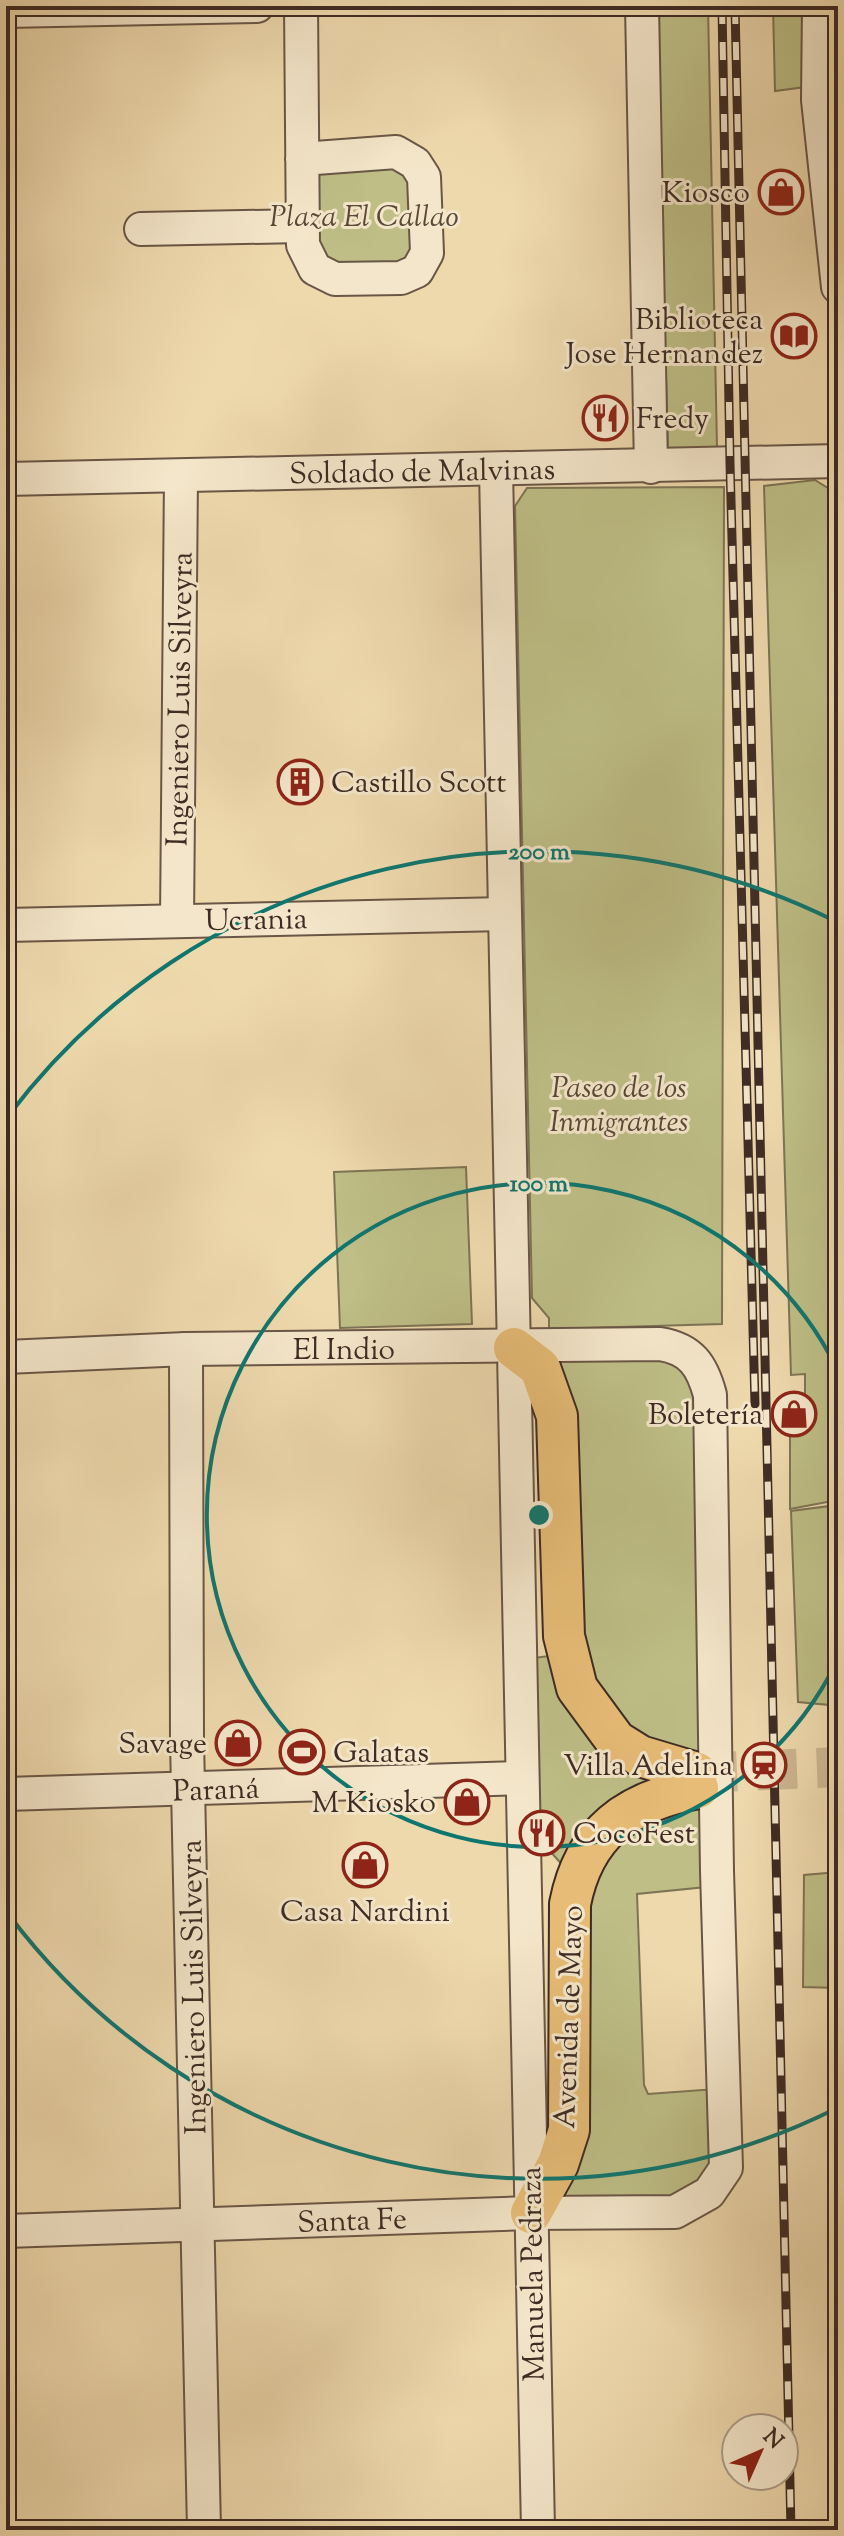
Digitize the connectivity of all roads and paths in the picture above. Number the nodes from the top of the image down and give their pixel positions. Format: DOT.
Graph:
graph roads {
  1 [pos="257,6"];
  2 [pos="301,6"];
  3 [pos="642,6"];
  4 [pos="819,6"];
  5 [pos="6,11"];
  6 [pos="830,139"];
  7 [pos="302,159"];
  8 [pos="302,226"];
  9 [pos="141,229"];
  10 [pos="838,287"];
  11 [pos="838,461"];
  12 [pos="651,467"];
  13 [pos="496,470"];
  14 [pos="181,476"];
  15 [pos="6,479"];
  16 [pos="505,914"];
  17 [pos="177,921"];
  18 [pos="6,925"];
  19 [pos="514,1348"];
  20 [pos="186,1349"];
  21 [pos="6,1357"];
  22 [pos="522,1778"];
  23 [pos="188,1791"];
  24 [pos="6,1794"];
  25 [pos="696,2202"];
  26 [pos="531,2213"];
  27 [pos="198,2225"];
  28 [pos="6,2231"];
  29 [pos="204,2530"];
  30 [pos="538,2530"];
  1 -- 5 [label="street"];
  2 -- 7 [label="street"];
  3 -- 12 [label="street"];
  4 -- 6 [label="street"];
  6 -- 10 [label="street"];
  7 -- 8 [label="street"];
  7 -- 8 [label="street"];
  8 -- 9 [label="street"];
  11 -- 12 [label="street, Soldado de Malvinas"];
  12 -- 13 [label="street, Soldado de Malvinas"];
  13 -- 14 [label="street, Soldado de Malvinas"];
  13 -- 16 [label="street, Manuela Pedraza"];
  14 -- 15 [label="street, Soldado de Malvinas"];
  14 -- 17 [label="street, Ingeniero Luis Silveyra"];
  16 -- 17 [label="street, Ucrania"];
  16 -- 19 [label="street, Manuela Pedraza"];
  17 -- 18 [label="street, Ucrania"];
  19 -- 20 [label="street, El Indio"];
  19 -- 22 [label="street, Manuela Pedraza"];
  19 -- 25 [label="street, El Indio"];
  19 -- 26 [label="main road, Avenida de Mayo"];
  20 -- 21 [label="street, El Indio"];
  20 -- 23 [label="street, Ingeniero Luis Silveyra"];
  22 -- 23 [label="street, Paraná"];
  22 -- 26 [label="street, Manuela Pedraza"];
  23 -- 24 [label="street, Paraná"];
  23 -- 27 [label="street, Ingeniero Luis Silveyra"];
  25 -- 26 [label="street, Santa Fe"];
  26 -- 27 [label="street, Santa Fe"];
  26 -- 30 [label="street, Manuela Pedraza"];
  27 -- 28 [label="street, Santa Fe"];
  27 -- 29 [label="street, Ingeniero Luis Silveyra"];
}
